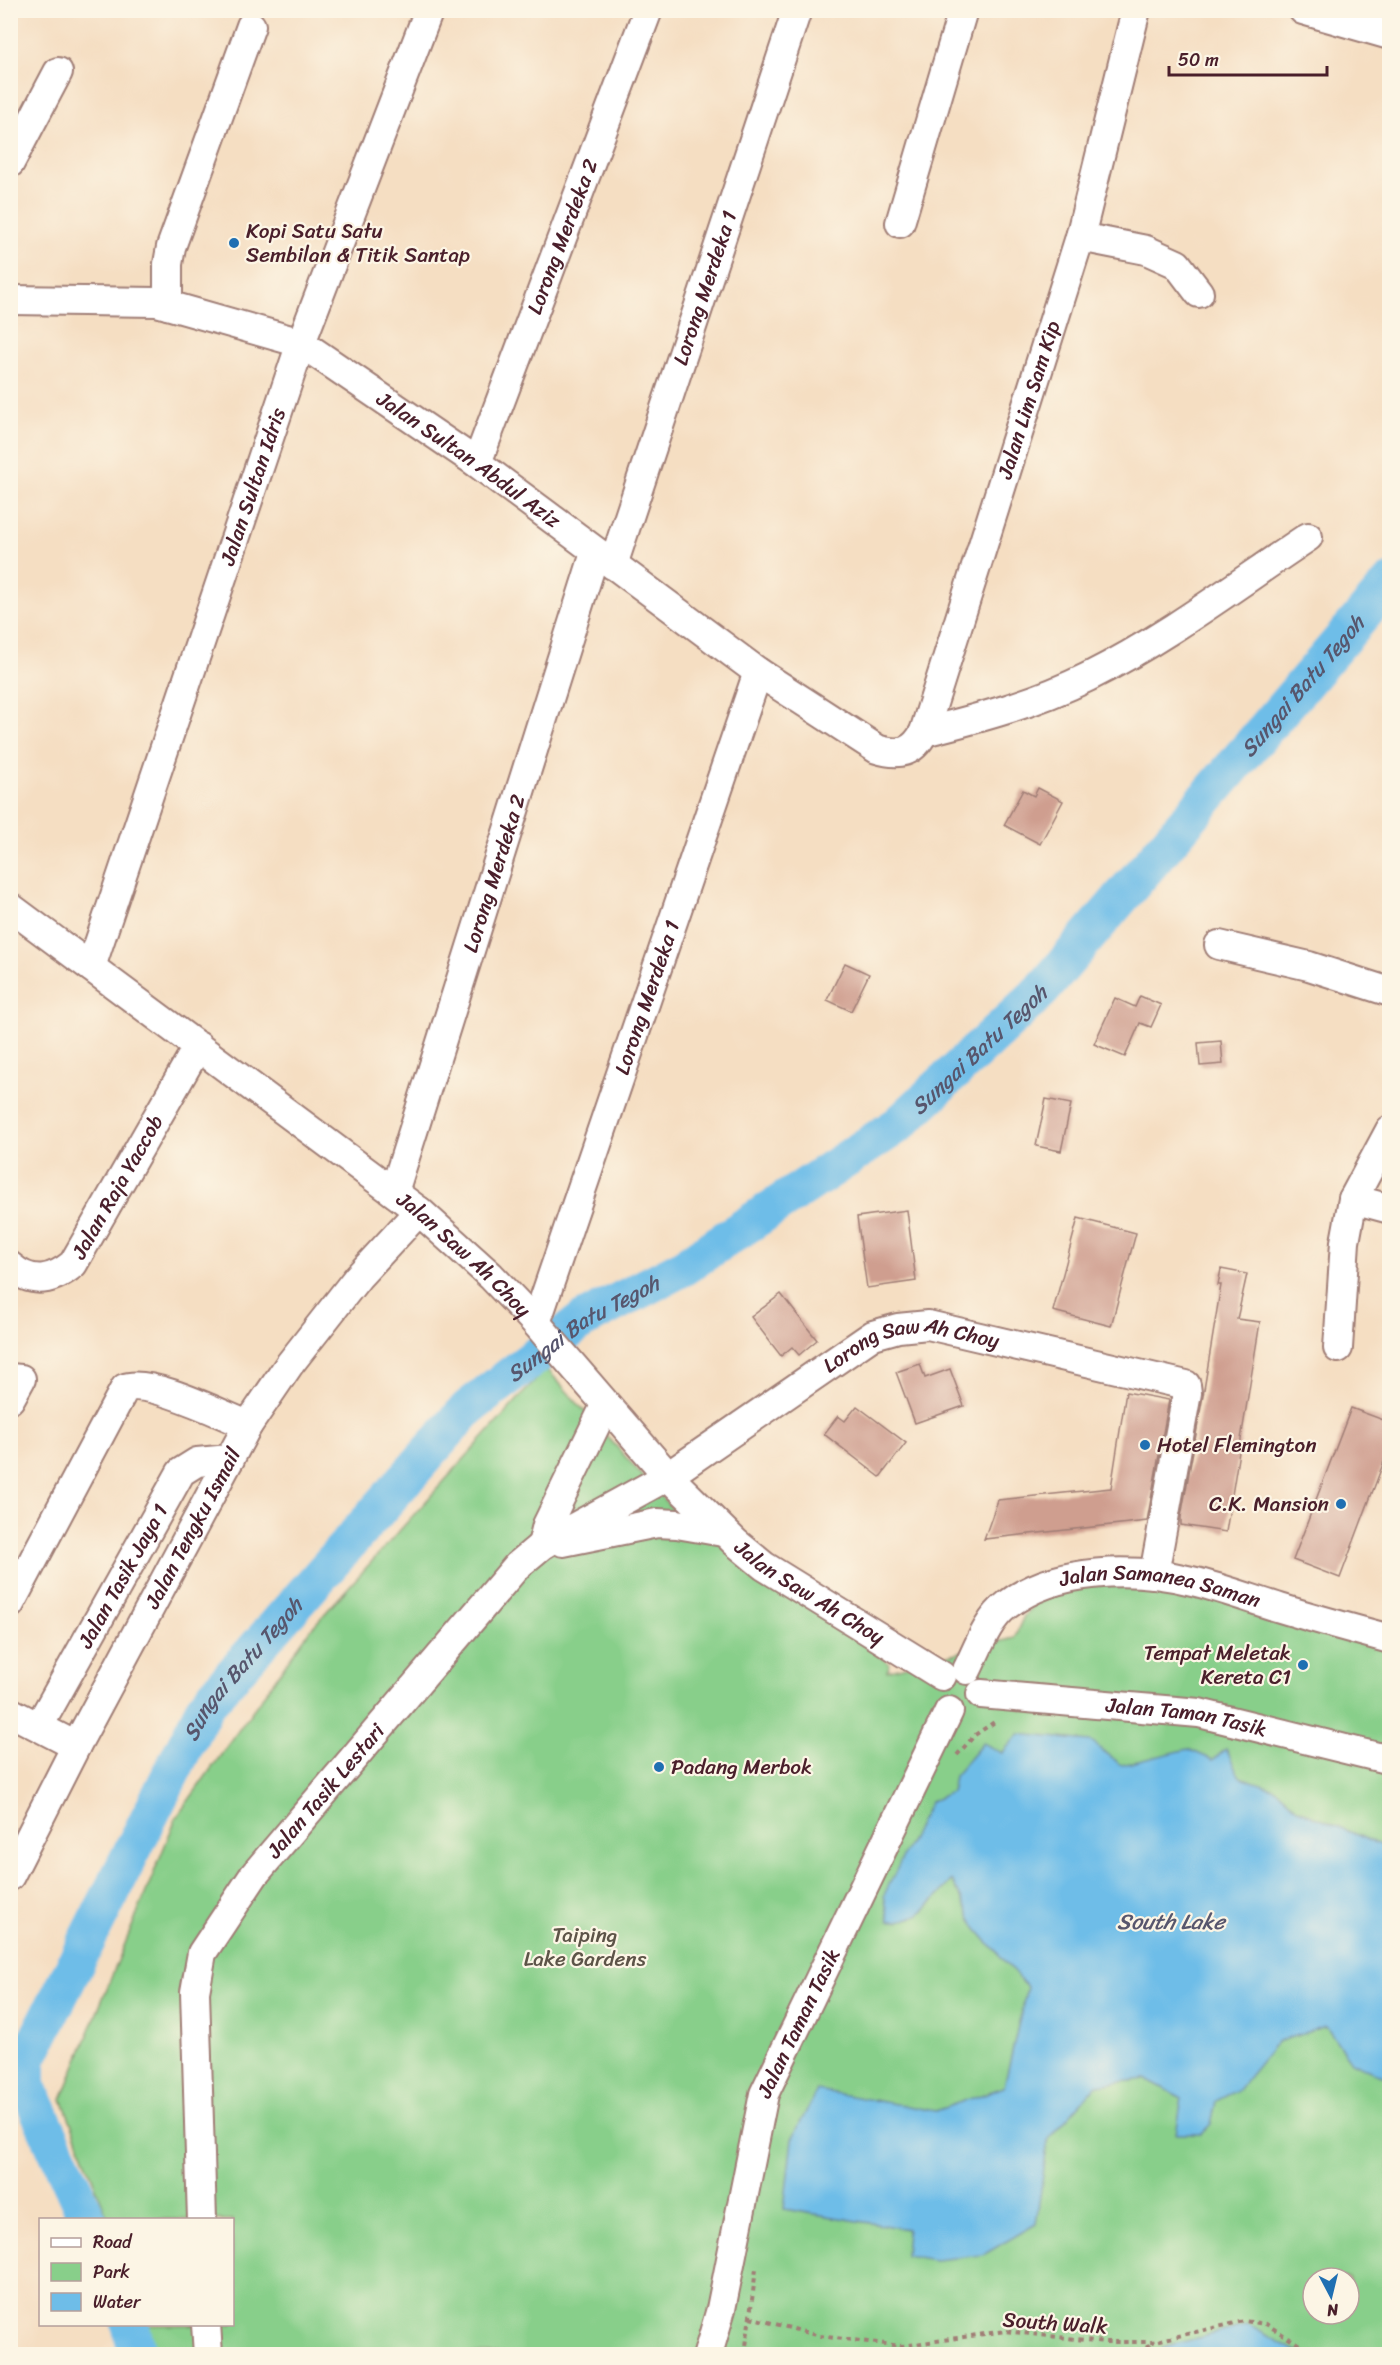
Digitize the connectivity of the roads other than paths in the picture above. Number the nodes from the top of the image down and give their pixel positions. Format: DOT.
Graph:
graph roads {
  1 [pos="429,10"];
  2 [pos="648,10"];
  3 [pos="797,10"];
  4 [pos="963,10"];
  5 [pos="1136,10"];
  6 [pos="1303,10"];
  7 [pos="1376,25"];
  8 [pos="251,26"];
  9 [pos="58,72"];
  10 [pos="10,163"];
  11 [pos="900,223"];
  12 [pos="1080,237"];
  13 [pos="1199,293"];
  14 [pos="10,300"];
  15 [pos="168,305"];
  16 [pos="302,343"];
  17 [pos="477,463"];
  18 [pos="1308,537"];
  19 [pos="604,559"];
  20 [pos="758,672"];
  21 [pos="924,732"];
  22 [pos="877,749"];
  23 [pos="10,906"];
  24 [pos="1219,945"];
  25 [pos="91,967"];
  26 [pos="1389,992"];
  27 [pos="198,1046"];
  28 [pos="1389,1130"];
  29 [pos="394,1192"];
  30 [pos="1353,1199"];
  31 [pos="1389,1209"];
  32 [pos="419,1211"];
  33 [pos="10,1266"];
  34 [pos="540,1328"];
  35 [pos="1338,1348"];
  36 [pos="605,1406"];
  37 [pos="248,1425"];
  38 [pos="230,1460"];
  39 [pos="668,1476"];
  40 [pos="723,1532"];
  41 [pos="542,1545"];
  42 [pos="1154,1574"];
  43 [pos="10,1604"];
  44 [pos="1389,1639"];
  45 [pos="963,1680"];
  46 [pos="10,1712"];
  47 [pos="39,1726"];
  48 [pos="76,1746"];
  49 [pos="1389,1760"];
  50 [pos="10,1876"];
  51 [pos="202,2218"];
  52 [pos="206,2326"];
  53 [pos="208,2355"];
  54 [pos="708,2355"];
  1 -- 16 [label="street, Jalan Sultan Idris"];
  2 -- 17 [label="street, Lorong Merdeka 2"];
  3 -- 19 [label="street, Lorong Merdeka 1"];
  4 -- 11 [label="street"];
  5 -- 12 [label="street, Jalan Lim Sam Kip"];
  6 -- 7 [label="street"];
  8 -- 15 [label="street"];
  9 -- 10 [label="street"];
  12 -- 13 [label="street"];
  12 -- 21 [label="street, Jalan Lim Sam Kip"];
  14 -- 15 [label="street, Jalan Sultan Abdul Aziz"];
  15 -- 16 [label="street, Jalan Sultan Abdul Aziz"];
  16 -- 17 [label="street, Jalan Sultan Abdul Aziz"];
  16 -- 25 [label="street, Jalan Sultan Idris"];
  17 -- 19 [label="street, Jalan Sultan Abdul Aziz"];
  18 -- 21 [label="street"];
  19 -- 20 [label="street, Jalan Sultan Abdul Aziz"];
  19 -- 29 [label="street, Lorong Merdeka 2"];
  20 -- 22 [label="street, Jalan Sultan Abdul Aziz"];
  20 -- 34 [label="street, Lorong Merdeka 1"];
  21 -- 22 [label="street, Jalan Lim Sam Kip"];
  23 -- 25 [label="street, Jalan Saw Ah Choy"];
  24 -- 26 [label="street"];
  25 -- 27 [label="street, Jalan Saw Ah Choy"];
  27 -- 29 [label="street, Jalan Saw Ah Choy"];
  27 -- 33 [label="street, Jalan Raja Yaccob"];
  28 -- 30 [label="street"];
  29 -- 32 [label="street, Jalan Saw Ah Choy"];
  30 -- 31 [label="street"];
  30 -- 35 [label="street"];
  32 -- 34 [label="street, Jalan Saw Ah Choy"];
  32 -- 37 [label="street, Jalan Tengku Ismail"];
  34 -- 36 [label="street, Jalan Saw Ah Choy"];
  36 -- 39 [label="street, Jalan Saw Ah Choy"];
  36 -- 41 [label="street"];
  37 -- 38 [label="street, Jalan Tengku Ismail"];
  37 -- 43 [label="street"];
  38 -- 47 [label="street, Jalan Tasik Jaya 1"];
  38 -- 48 [label="street, Jalan Tengku Ismail"];
  39 -- 40 [label="street, Jalan Saw Ah Choy"];
  39 -- 41 [label="street, Jalan Tasik Lestari"];
  39 -- 42 [label="street, Lorong Saw Ah Choy"];
  40 -- 41 [label="street"];
  40 -- 45 [label="street, Jalan Saw Ah Choy"];
  41 -- 51 [label="street, Jalan Tasik Lestari"];
  42 -- 44 [label="street, Jalan Samanea Saman"];
  42 -- 45 [label="street, Jalan Samanea Saman"];
  45 -- 49 [label="street, Jalan Taman Tasik"];
  45 -- 54 [label="street, Jalan Taman Tasik"];
  46 -- 47 [label="street"];
  47 -- 48 [label="street"];
  48 -- 50 [label="street, Jalan Tengku Ismail"];
  52 -- 53 [label="street"];
}
